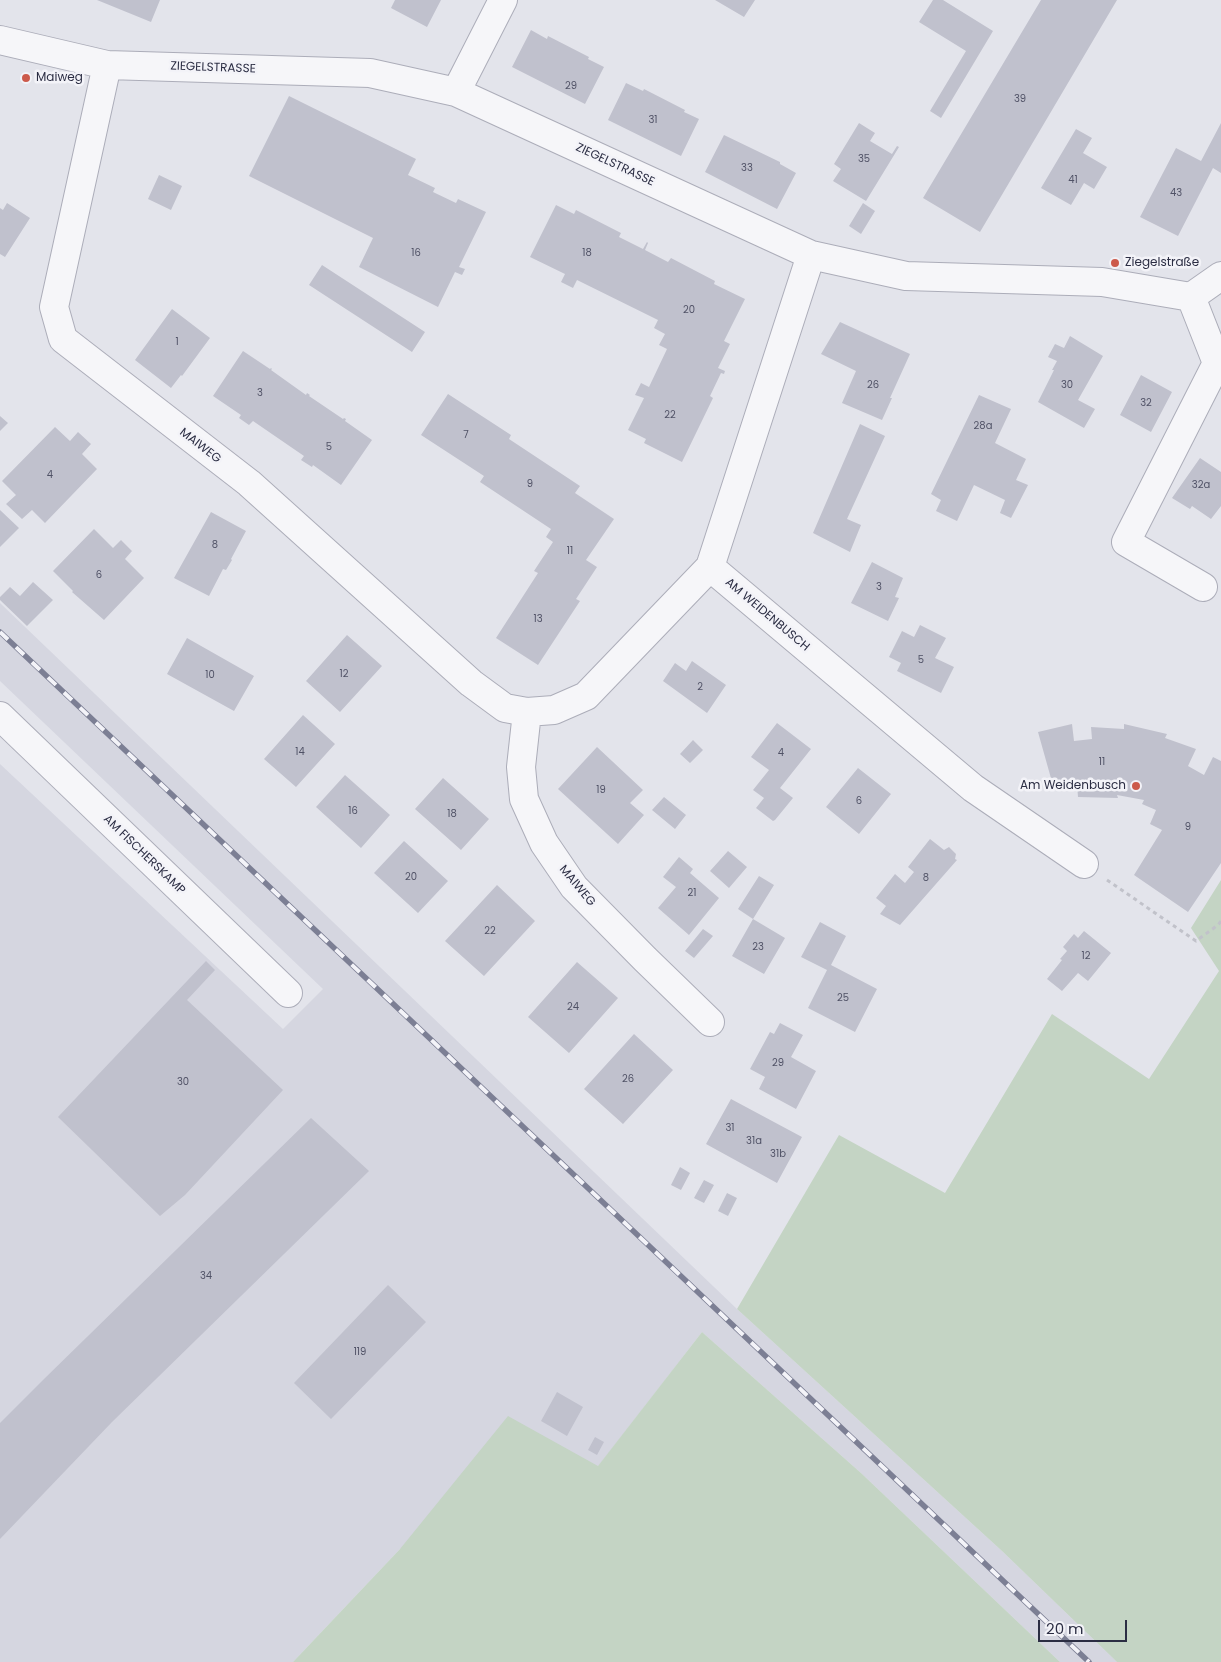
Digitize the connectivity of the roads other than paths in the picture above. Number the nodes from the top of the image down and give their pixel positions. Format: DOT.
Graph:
graph roads {
  1 [pos="504,0"];
  2 [pos="0,40"];
  3 [pos="107,65"];
  4 [pos="456,92"];
  5 [pos="812,255"];
  6 [pos="1221,276"];
  7 [pos="1191,297"];
  8 [pos="710,567"];
  9 [pos="1203,587"];
  10 [pos="527,712"];
  11 [pos="0,716"];
  12 [pos="1084,864"];
  13 [pos="288,993"];
  14 [pos="710,1022"];
  1 -- 4 [label="street"];
  2 -- 3 [label="street, ZIEGELSTRASSE"];
  3 -- 4 [label="street, ZIEGELSTRASSE"];
  3 -- 10 [label="street, MAIWEG"];
  4 -- 5 [label="street, ZIEGELSTRASSE"];
  5 -- 7 [label="street, ZIEGELSTRASSE"];
  5 -- 8 [label="street"];
  6 -- 7 [label="street"];
  7 -- 9 [label="street"];
  8 -- 10 [label="street, MAIWEG"];
  8 -- 12 [label="street, AM WEIDENBUSCH"];
  10 -- 14 [label="street, MAIWEG"];
  11 -- 13 [label="street, AM FISCHERSKAMP"];
}
